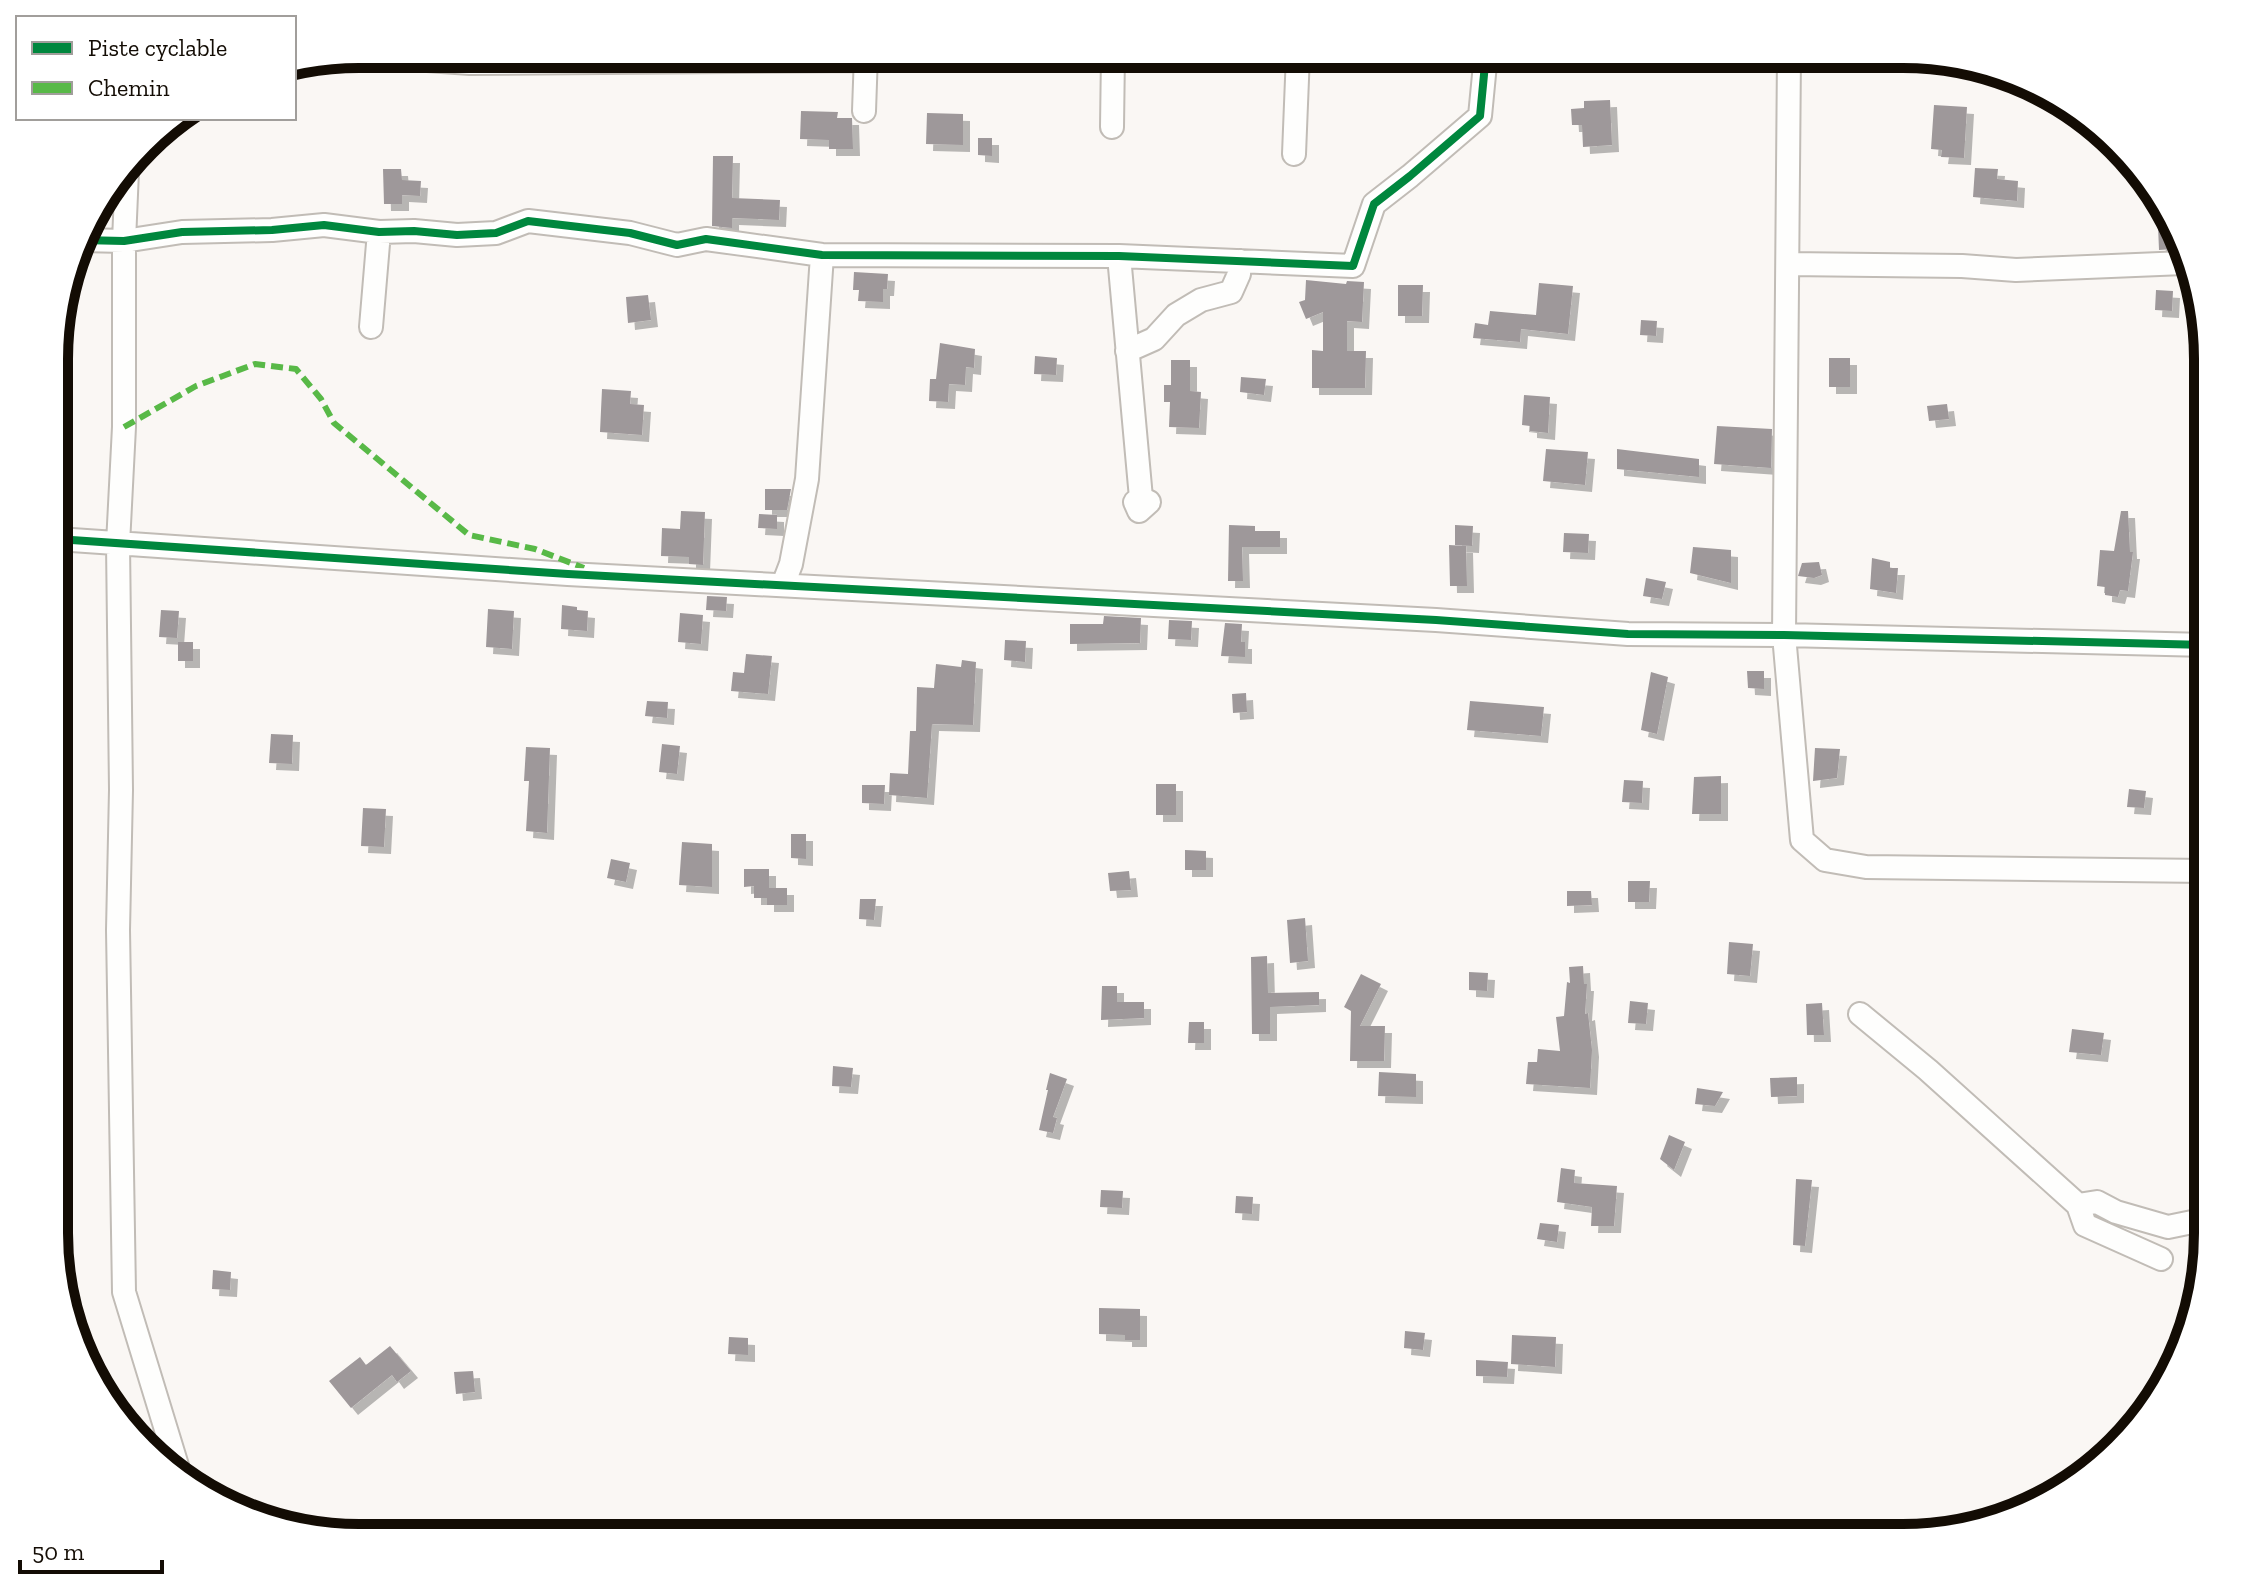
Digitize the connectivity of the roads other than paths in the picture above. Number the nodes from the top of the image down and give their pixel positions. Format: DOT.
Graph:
graph roads {
  1 [pos="866,68"];
  2 [pos="1113,68"];
  3 [pos="1297,68"];
  4 [pos="1485,68"];
  5 [pos="1789,68"];
  6 [pos="864,111"];
  7 [pos="1112,127"];
  8 [pos="1294,154"];
  9 [pos="126,184"];
  10 [pos="379,232"];
  11 [pos="93,240"];
  12 [pos="124,241"];
  13 [pos="822,255"];
  14 [pos="1119,256"];
  15 [pos="1240,261"];
  16 [pos="2178,263"];
  17 [pos="1788,264"];
  18 [pos="371,327"];
  19 [pos="1127,351"];
  20 [pos="1141,498"];
  21 [pos="68,540"];
  22 [pos="118,544"];
  23 [pos="783,585"];
  24 [pos="1784,635"];
  25 [pos="2194,645"];
  26 [pos="2194,871"];
  27 [pos="1860,1014"];
  28 [pos="2078,1205"];
  29 [pos="2194,1222"];
  30 [pos="2161,1259"];
  31 [pos="175,1458"];
  1 -- 6 [label="street"];
  2 -- 7 [label="street"];
  3 -- 8 [label="street"];
  4 -- 15 [label="street"];
  5 -- 17 [label="street"];
  9 -- 12 [label="street"];
  10 -- 12 [label="street"];
  10 -- 13 [label="street"];
  10 -- 18 [label="street"];
  11 -- 12 [label="street"];
  12 -- 22 [label="street"];
  13 -- 14 [label="street"];
  13 -- 23 [label="street"];
  14 -- 15 [label="street"];
  14 -- 19 [label="street"];
  15 -- 19 [label="street"];
  16 -- 17 [label="street"];
  17 -- 24 [label="street"];
  19 -- 20 [label="street"];
  21 -- 22 [label="street"];
  22 -- 23 [label="street"];
  22 -- 31 [label="street"];
  23 -- 24 [label="street"];
  24 -- 25 [label="street"];
  24 -- 26 [label="street"];
  27 -- 28 [label="street"];
  28 -- 29 [label="street"];
  28 -- 30 [label="street"];
}
